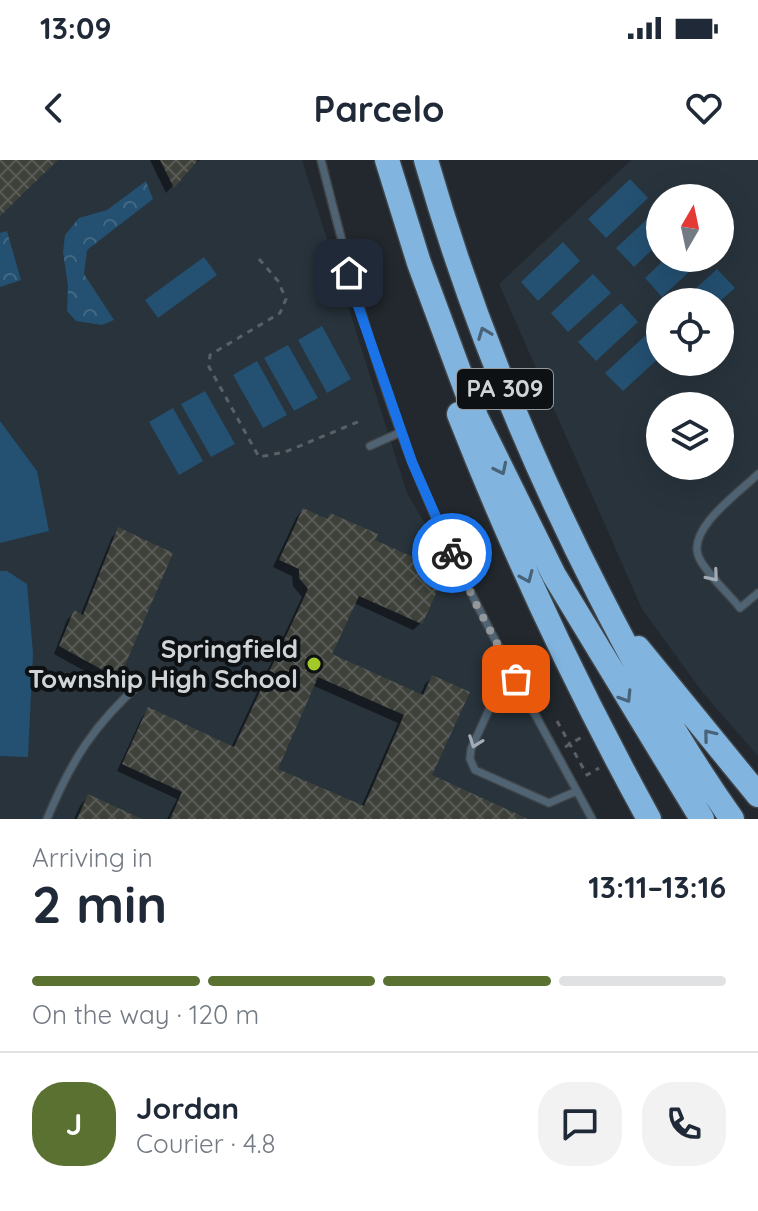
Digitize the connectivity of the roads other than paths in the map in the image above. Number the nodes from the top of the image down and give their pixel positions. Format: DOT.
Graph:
graph roads {
  1 [pos="321,160"];
  2 [pos="384,160"];
  3 [pos="426,160"];
  4 [pos="401,432"];
  5 [pos="370,446"];
  6 [pos="758,474"];
  7 [pos="758,593"];
  8 [pos="607,609"];
  9 [pos="516,679"];
  10 [pos="142,682"];
  11 [pos="577,791"];
  12 [pos="758,795"];
  13 [pos="47,819"];
  14 [pos="592,819"];
  15 [pos="649,819"];
  16 [pos="702,819"];
  17 [pos="732,819"];
  1 -- 4 [label="lane"];
  2 -- 15 [label="highway, one-way"];
  2 -- 16 [label="highway, PA 309, one-way"];
  8 -- 3 [label="highway, PA 309, one-way"];
  4 -- 5 [label="lane"];
  4 -- 9 [label="lane"];
  6 -- 7 [label="lane, one-way"];
  12 -- 8 [label="highway, one-way"];
  8 -- 17 [label="highway, PA 309"];
  9 -- 11 [label="lane"];
  9 -- 11 [label="lane, one-way"];
  10 -- 13 [label="lane"];
  11 -- 14 [label="lane"];
}
